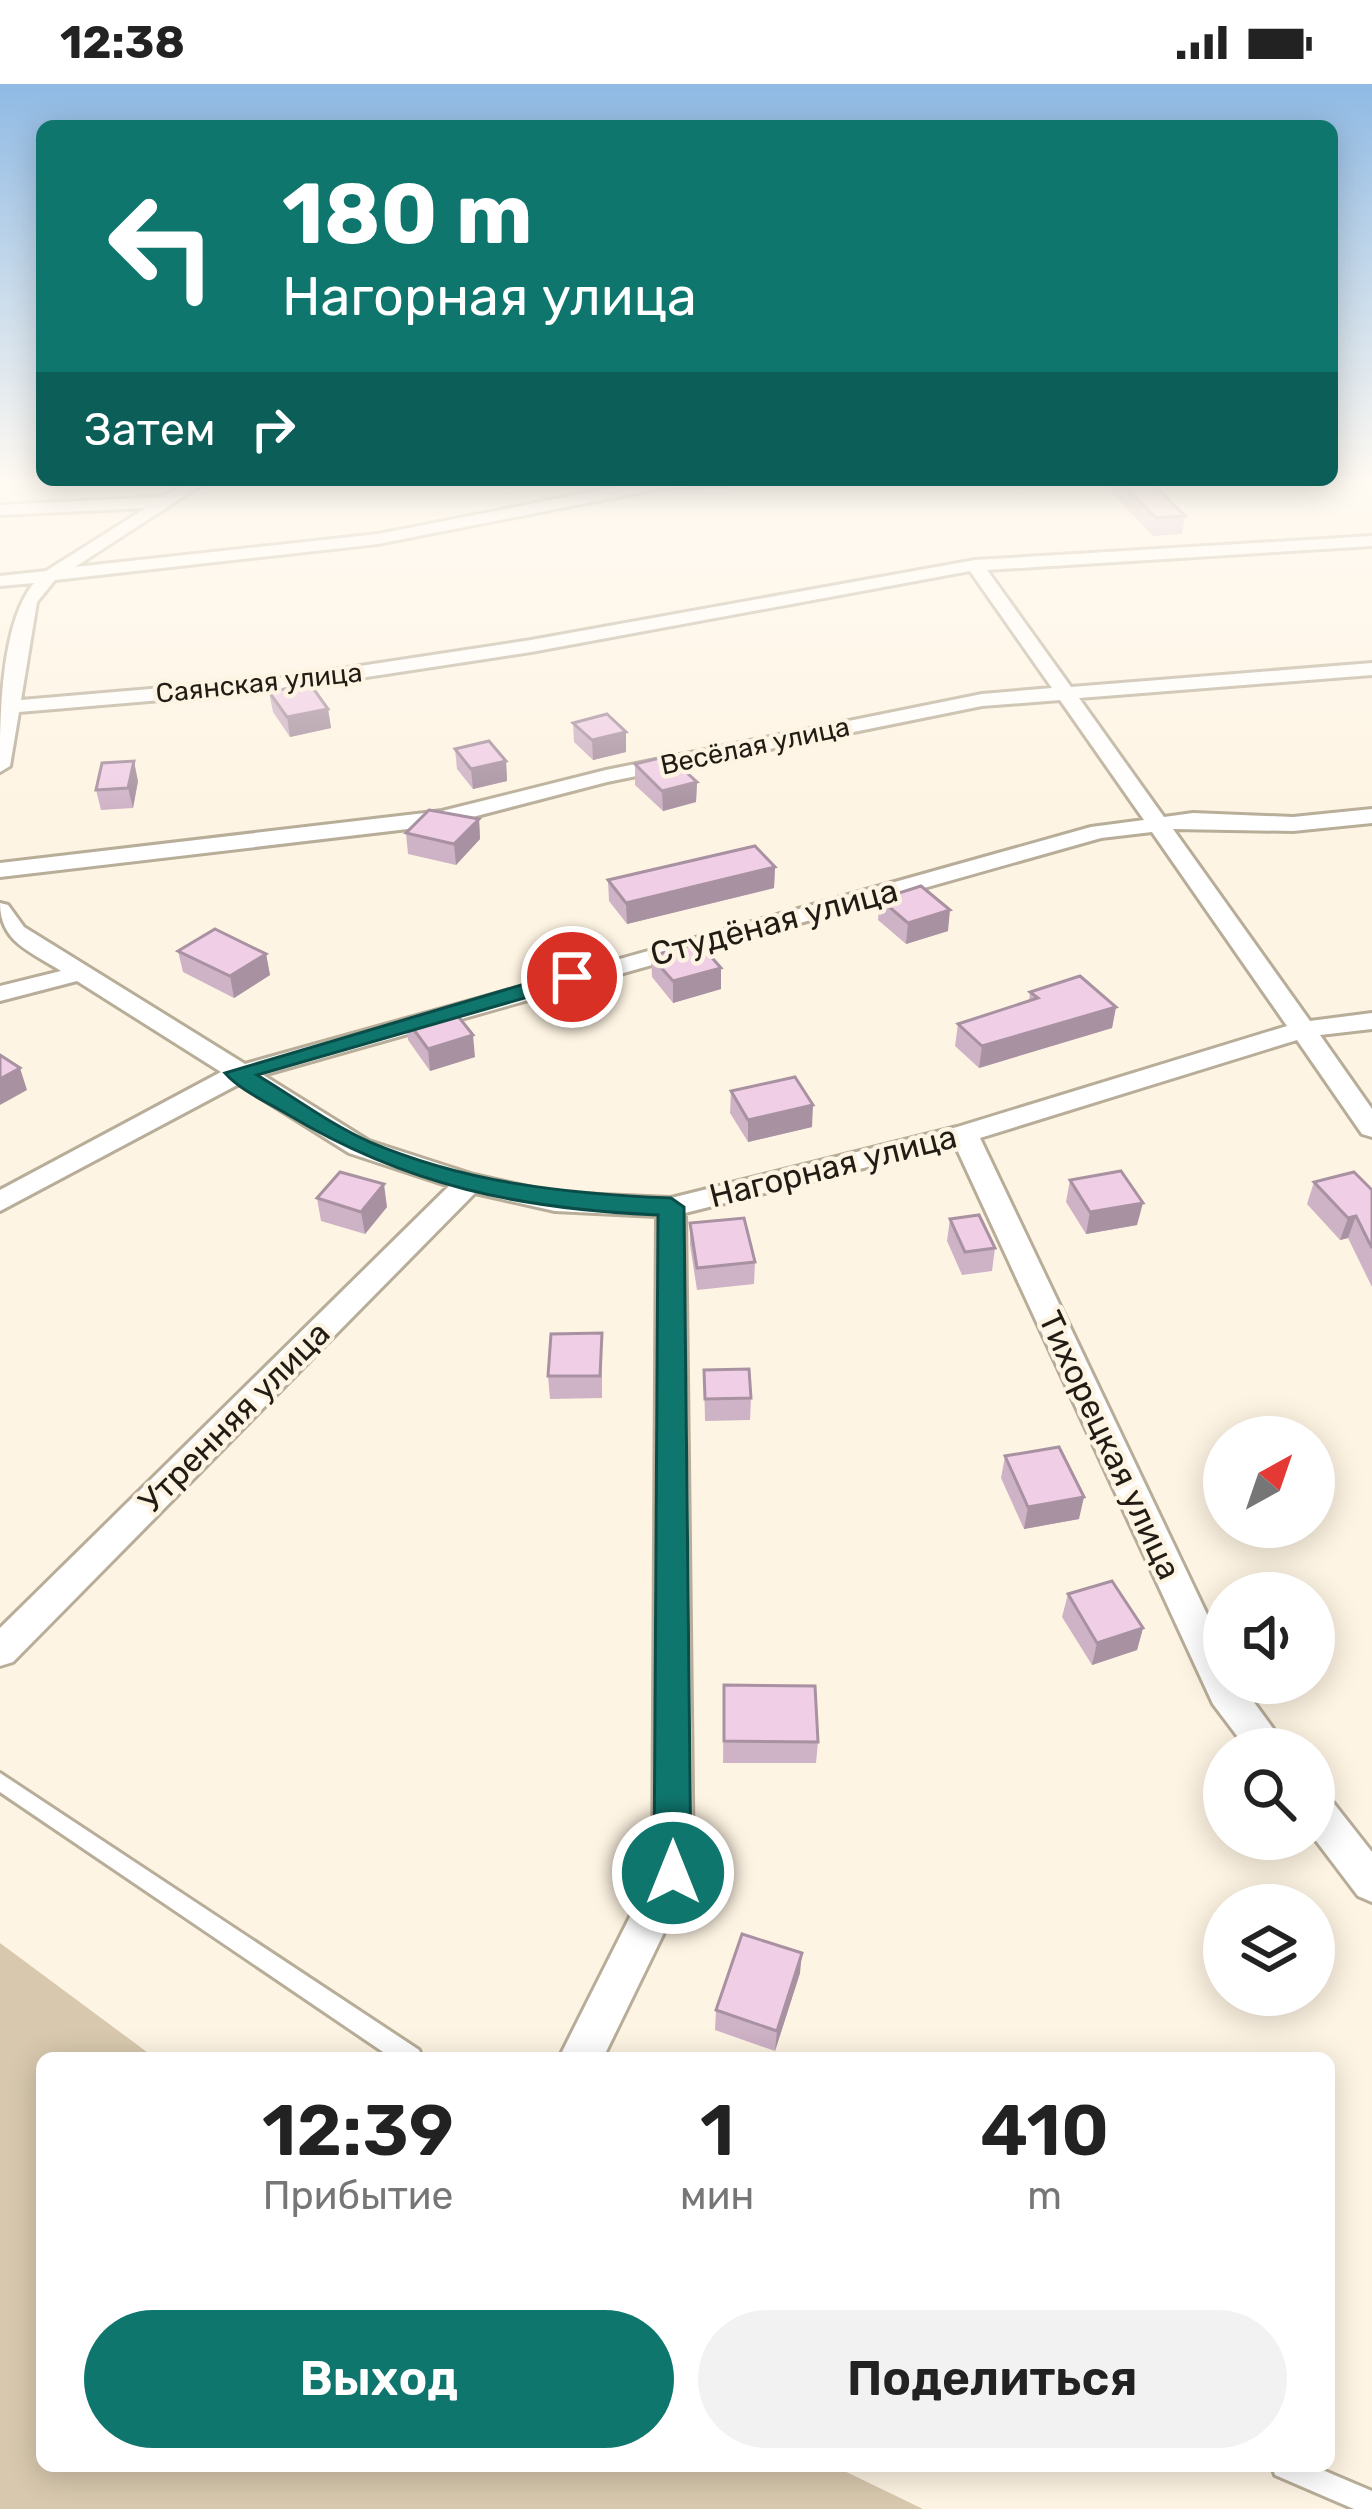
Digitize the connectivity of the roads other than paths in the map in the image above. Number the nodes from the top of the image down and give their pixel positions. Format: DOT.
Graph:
graph roads {
  1 [pos="37,592"];
  2 [pos="826,592"];
  3 [pos="993,592"];
  4 [pos="1372,669"];
  5 [pos="1060,692"];
  6 [pos="5,708"];
  7 [pos="0,766"];
  8 [pos="1372,816"];
  9 [pos="1156,825"];
  10 [pos="0,870"];
  11 [pos="0,910"];
  12 [pos="80,973"];
  13 [pos="0,994"];
  14 [pos="1372,1021"];
  15 [pos="1302,1030"];
  16 [pos="237,1073"];
  17 [pos="1372,1128"];
  18 [pos="964,1134"];
  19 [pos="469,1183"];
  20 [pos="0,1202"];
  21 [pos="671,1207"];
  22 [pos="0,1651"];
  23 [pos="1253,1728"];
  24 [pos="0,1781"];
  25 [pos="1335,1835"];
  26 [pos="1372,1883"];
  27 [pos="402,2052"];
  28 [pos="583,2052"];
  29 [pos="1299,2472"];
  30 [pos="1372,2504"];
  1 -- 6 [label="street"];
  2 -- 6 [label="street, Саянская улица"];
  3 -- 5 [label="street"];
  4 -- 5 [label="street, Весёлая улица"];
  5 -- 9 [label="street"];
  5 -- 10 [label="street, Весёлая улица"];
  6 -- 7 [label="street"];
  8 -- 9 [label="street, Студёная улица"];
  9 -- 15 [label="street"];
  9 -- 16 [label="street, Студёная улица"];
  11 -- 12 [label="street, Нагорная улица"];
  12 -- 13 [label="street"];
  12 -- 16 [label="street, Нагорная улица"];
  14 -- 15 [label="street, Нагорная улица"];
  15 -- 17 [label="street"];
  15 -- 18 [label="street, Нагорная улица"];
  16 -- 19 [label="street, Нагорная улица"];
  16 -- 20 [label="street, Студёная улица"];
  18 -- 21 [label="street, Нагорная улица"];
  18 -- 23 [label="street, Тихорецкая улица"];
  19 -- 21 [label="street, Нагорная улица"];
  19 -- 22 [label="street, Утренняя улица"];
  21 -- 28 [label="street"];
  24 -- 27 [label="lane"];
  25 -- 26 [label="street"];
  29 -- 30 [label="lane"];
}
